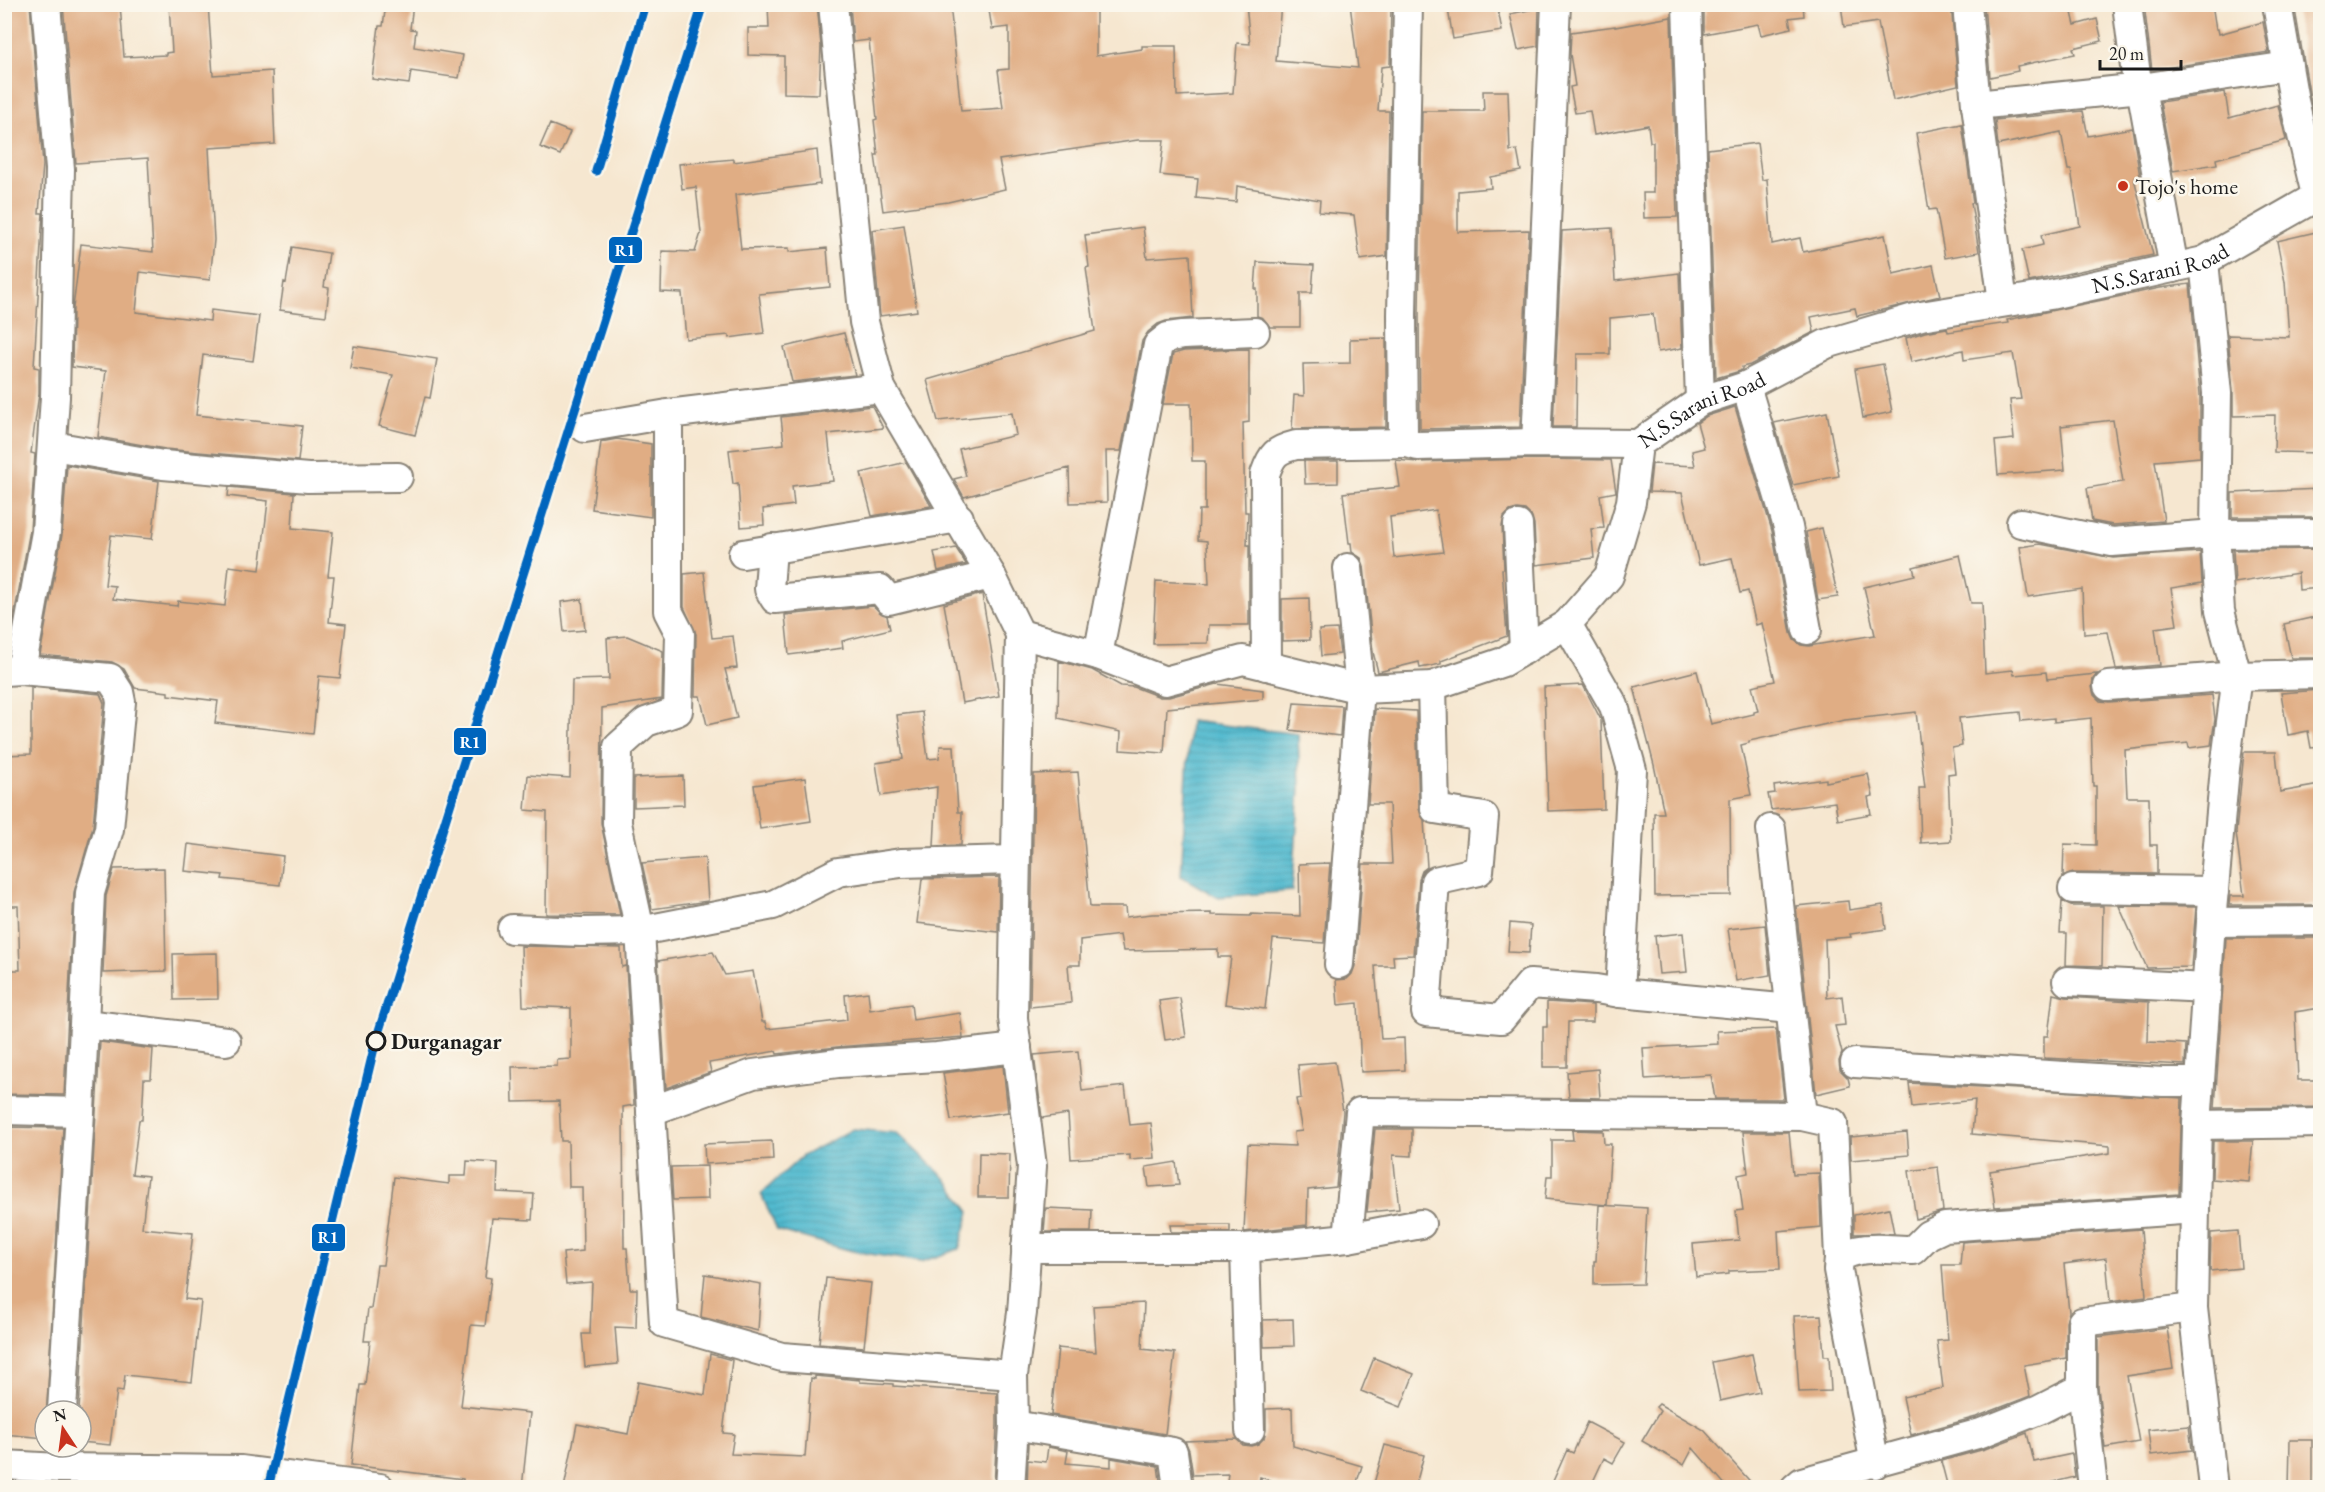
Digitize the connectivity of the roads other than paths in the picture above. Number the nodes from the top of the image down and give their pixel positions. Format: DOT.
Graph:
graph roads {
  1 [pos="46,4"];
  2 [pos="833,4"];
  3 [pos="1408,4"];
  4 [pos="1556,4"];
  5 [pos="1687,4"];
  6 [pos="1967,4"];
  7 [pos="2127,4"];
  8 [pos="2277,4"];
  9 [pos="2288,66"];
  10 [pos="2141,88"];
  11 [pos="1976,105"];
  12 [pos="2318,193"];
  13 [pos="2204,261"];
  14 [pos="2174,268"];
  15 [pos="2003,302"];
  16 [pos="1255,332"];
  17 [pos="1746,386"];
  18 [pos="881,388"];
  19 [pos="1700,401"];
  20 [pos="668,414"];
  21 [pos="585,428"];
  22 [pos="1407,443"];
  23 [pos="1536,443"];
  24 [pos="1638,444"];
  25 [pos="52,446"];
  26 [pos="398,477"];
  27 [pos="958,519"];
  28 [pos="2021,523"];
  29 [pos="1518,525"];
  30 [pos="2320,533"];
  31 [pos="2215,534"];
  32 [pos="772,548"];
  33 [pos="743,554"];
  34 [pos="1348,568"];
  35 [pos="991,574"];
  36 [pos="1567,624"];
  37 [pos="1807,630"];
  38 [pos="1020,634"];
  39 [pos="1524,650"];
  40 [pos="1098,655"];
  41 [pos="1266,666"];
  42 [pos="13,671"];
  43 [pos="2320,674"];
  44 [pos="2237,676"];
  45 [pos="1432,686"];
  46 [pos="2108,686"];
  47 [pos="1360,689"];
  48 [pos="1771,829"];
  49 [pos="1015,860"];
  50 [pos="2073,889"];
  51 [pos="2214,891"];
  52 [pos="2320,921"];
  53 [pos="2211,922"];
  54 [pos="512,929"];
  55 [pos="640,931"];
  56 [pos="1339,964"];
  57 [pos="2067,981"];
  58 [pos="2207,988"];
  59 [pos="1620,993"];
  60 [pos="1791,1009"];
  61 [pos="85,1024"];
  62 [pos="226,1041"];
  63 [pos="1017,1048"];
  64 [pos="1855,1063"];
  65 [pos="2200,1082"];
  66 [pos="4,1110"];
  67 [pos="80,1112"];
  68 [pos="651,1112"];
  69 [pos="1802,1116"];
  70 [pos="2320,1123"];
  71 [pos="2197,1125"];
  72 [pos="2195,1209"];
  73 [pos="1420,1224"];
  74 [pos="1348,1238"];
  75 [pos="1026,1248"];
  76 [pos="1245,1248"];
  77 [pos="1839,1258"];
  78 [pos="2193,1308"];
  79 [pos="1013,1375"];
  80 [pos="2082,1388"];
  81 [pos="63,1399"];
  82 [pos="1014,1425"];
  83 [pos="1250,1430"];
  84 [pos="50,1459"];
  85 [pos="74,1459"];
  86 [pos="4,1464"];
  87 [pos="1875,1464"];
  88 [pos="380,1488"];
  89 [pos="1010,1488"];
  90 [pos="1178,1488"];
  91 [pos="1795,1488"];
  92 [pos="2093,1488"];
  93 [pos="2213,1488"];
  1 -- 25 [label="street"];
  2 -- 18 [label="street"];
  3 -- 22 [label="street"];
  4 -- 23 [label="street"];
  5 -- 19 [label="street"];
  6 -- 11 [label="street"];
  7 -- 10 [label="street"];
  8 -- 9 [label="street"];
  9 -- 10 [label="street"];
  9 -- 12 [label="street"];
  10 -- 11 [label="street"];
  10 -- 14 [label="street"];
  11 -- 15 [label="street"];
  12 -- 13 [label="street, N.S.Sarani Road"];
  13 -- 14 [label="street, N.S.Sarani Road"];
  13 -- 31 [label="street"];
  14 -- 15 [label="street, N.S.Sarani Road"];
  15 -- 17 [label="street, N.S.Sarani Road"];
  16 -- 40 [label="street"];
  17 -- 19 [label="street, N.S.Sarani Road"];
  17 -- 37 [label="street"];
  18 -- 20 [label="street"];
  18 -- 27 [label="street"];
  19 -- 24 [label="street, N.S.Sarani Road"];
  20 -- 21 [label="street"];
  20 -- 55 [label="street"];
  22 -- 23 [label="street"];
  22 -- 41 [label="street"];
  23 -- 24 [label="street"];
  24 -- 36 [label="street, N.S.Sarani Road"];
  25 -- 26 [label="street"];
  25 -- 42 [label="street"];
  27 -- 32 [label="street"];
  27 -- 35 [label="street"];
  28 -- 31 [label="street"];
  29 -- 39 [label="street"];
  30 -- 31 [label="street"];
  31 -- 44 [label="street"];
  32 -- 33 [label="street"];
  32 -- 35 [label="street"];
  34 -- 47 [label="street"];
  35 -- 38 [label="street"];
  36 -- 39 [label="street, N.S.Sarani Road"];
  36 -- 59 [label="street"];
  38 -- 40 [label="street, N.S.Sarani Road"];
  38 -- 49 [label="street"];
  39 -- 45 [label="street, N.S.Sarani Road"];
  40 -- 41 [label="street, N.S.Sarani Road"];
  41 -- 47 [label="street, N.S.Sarani Road"];
  42 -- 61 [label="street"];
  43 -- 44 [label="street"];
  44 -- 46 [label="street"];
  44 -- 51 [label="street"];
  45 -- 47 [label="street, N.S.Sarani Road"];
  45 -- 59 [label="street"];
  47 -- 56 [label="street"];
  48 -- 60 [label="street"];
  49 -- 55 [label="street"];
  49 -- 63 [label="street"];
  50 -- 51 [label="street"];
  51 -- 53 [label="street"];
  52 -- 53 [label="street"];
  53 -- 58 [label="street"];
  54 -- 55 [label="street"];
  55 -- 68 [label="street"];
  57 -- 58 [label="street"];
  58 -- 65 [label="street"];
  59 -- 60 [label="street"];
  60 -- 69 [label="street"];
  61 -- 62 [label="street"];
  61 -- 67 [label="street"];
  63 -- 68 [label="street"];
  63 -- 75 [label="street"];
  64 -- 65 [label="street"];
  65 -- 71 [label="street"];
  66 -- 67 [label="street"];
  67 -- 81 [label="street"];
  68 -- 79 [label="street"];
  69 -- 74 [label="street"];
  69 -- 77 [label="street"];
  70 -- 71 [label="street"];
  71 -- 72 [label="street"];
  72 -- 77 [label="street"];
  72 -- 78 [label="street"];
  73 -- 74 [label="street"];
  74 -- 76 [label="street"];
  75 -- 76 [label="street"];
  75 -- 79 [label="street"];
  76 -- 83 [label="street"];
  77 -- 87 [label="street"];
  78 -- 80 [label="street"];
  78 -- 93 [label="street"];
  79 -- 82 [label="street"];
  80 -- 87 [label="street"];
  80 -- 92 [label="street"];
  82 -- 89 [label="street"];
  82 -- 90 [label="street"];
  84 -- 86 [label="street"];
  85 -- 88 [label="street"];
  87 -- 91 [label="street"];
}
